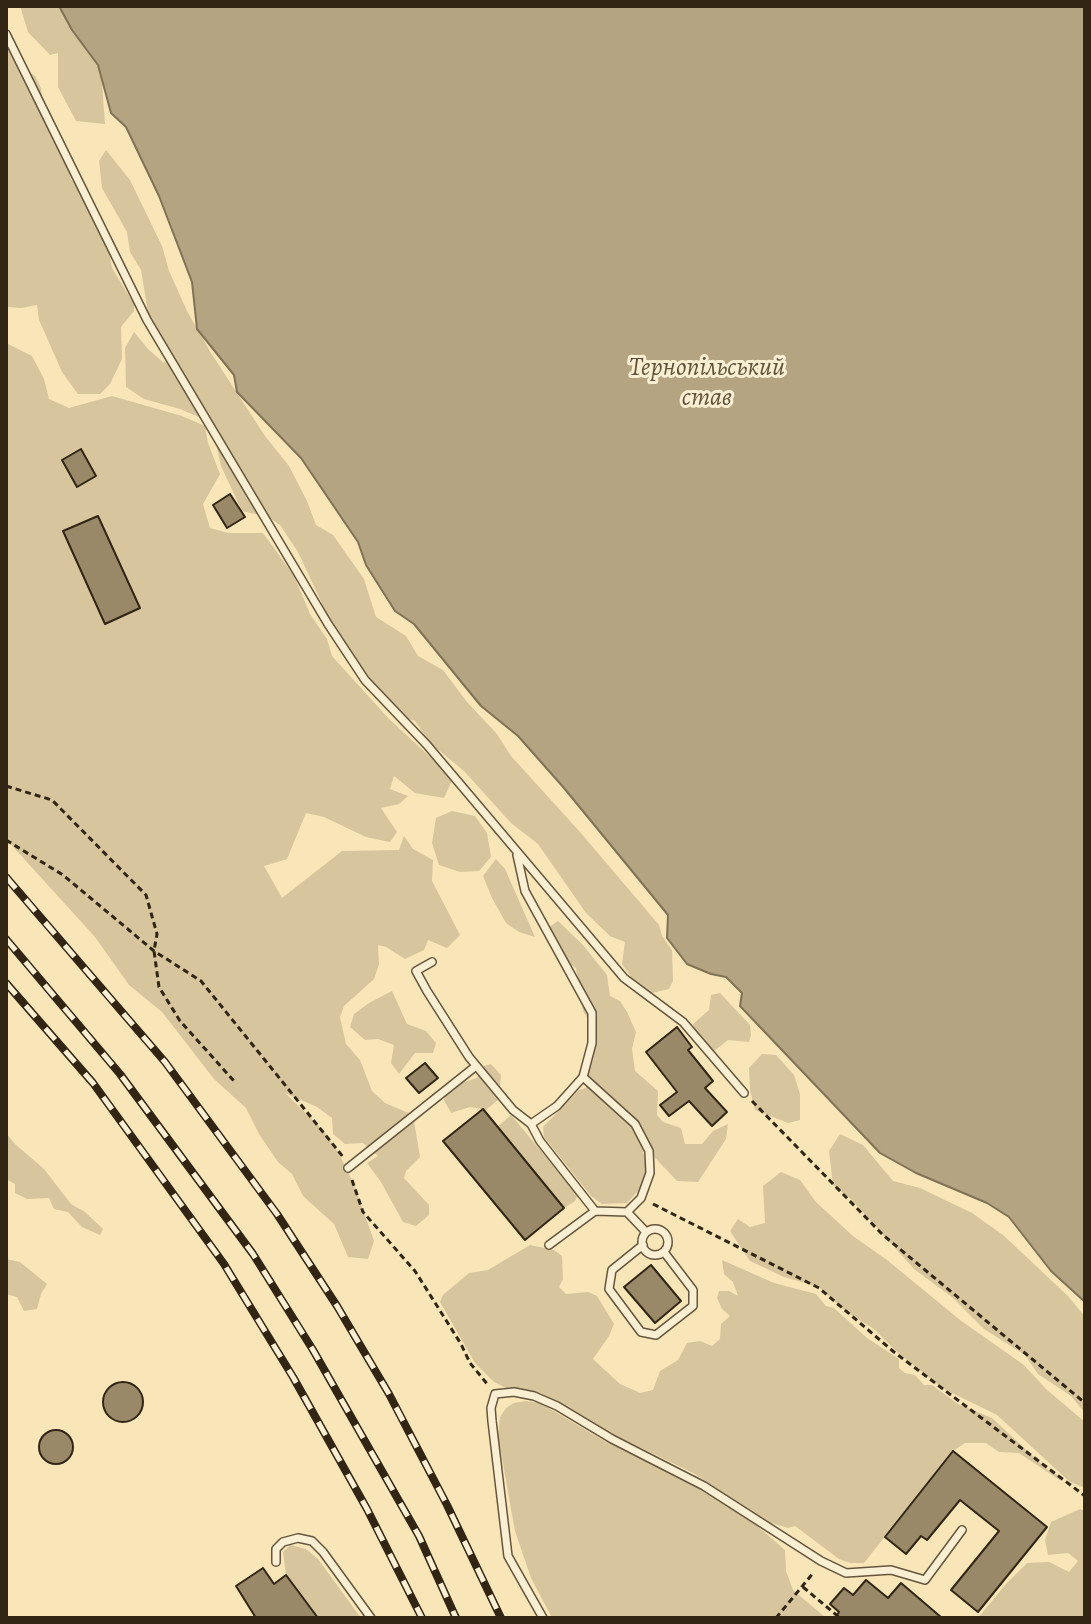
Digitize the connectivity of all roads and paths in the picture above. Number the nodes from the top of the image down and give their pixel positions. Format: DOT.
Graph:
graph roads {
  1 [pos="6,34"];
  2 [pos="6,786"];
  3 [pos="6,840"];
  4 [pos="517,853"];
  5 [pos="154,951"];
  6 [pos="432,962"];
  7 [pos="476,1066"];
  8 [pos="583,1077"];
  9 [pos="234,1081"];
  10 [pos="744,1093"];
  11 [pos="531,1124"];
  12 [pos="348,1168"];
  13 [pos="641,1198"];
  14 [pos="595,1211"];
  15 [pos="627,1212"];
  16 [pos="646,1232"];
  17 [pos="549,1245"];
  18 [pos="643,1245"];
  19 [pos="664,1252"];
  20 [pos="495,1394"];
  21 [pos="1085,1403"];
  22 [pos="1085,1496"];
  23 [pos="962,1530"];
  24 [pos="821,1561"];
  25 [pos="276,1562"];
  26 [pos="803,1587"];
  27 [pos="371,1618"];
  28 [pos="543,1618"];
  29 [pos="776,1618"];
  30 [pos="840,1618"];
  1 -- 4 [label="lane"];
  2 -- 5 [label="path"];
  3 -- 5 [label="path"];
  4 -- 8 [label="lane"];
  4 -- 10 [label="lane"];
  5 -- 9 [label="path"];
  5 -- 12 [label="path"];
  6 -- 7 [label="lane"];
  7 -- 11 [label="lane"];
  7 -- 12 [label="lane"];
  8 -- 11 [label="lane"];
  8 -- 13 [label="lane"];
  10 -- 21 [label="path"];
  11 -- 14 [label="lane"];
  12 -- 20 [label="path"];
  13 -- 15 [label="lane"];
  13 -- 22 [label="path"];
  14 -- 15 [label="lane"];
  14 -- 17 [label="lane"];
  15 -- 16 [label="lane"];
  16 -- 18 [label="lane"];
  16 -- 19 [label="lane"];
  18 -- 19 [label="lane"];
  18 -- 19 [label="lane"];
  20 -- 24 [label="lane"];
  20 -- 28 [label="lane"];
  23 -- 24 [label="lane"];
  24 -- 26 [label="path"];
  25 -- 27 [label="lane"];
  26 -- 29 [label="path"];
  26 -- 30 [label="path"];
}
